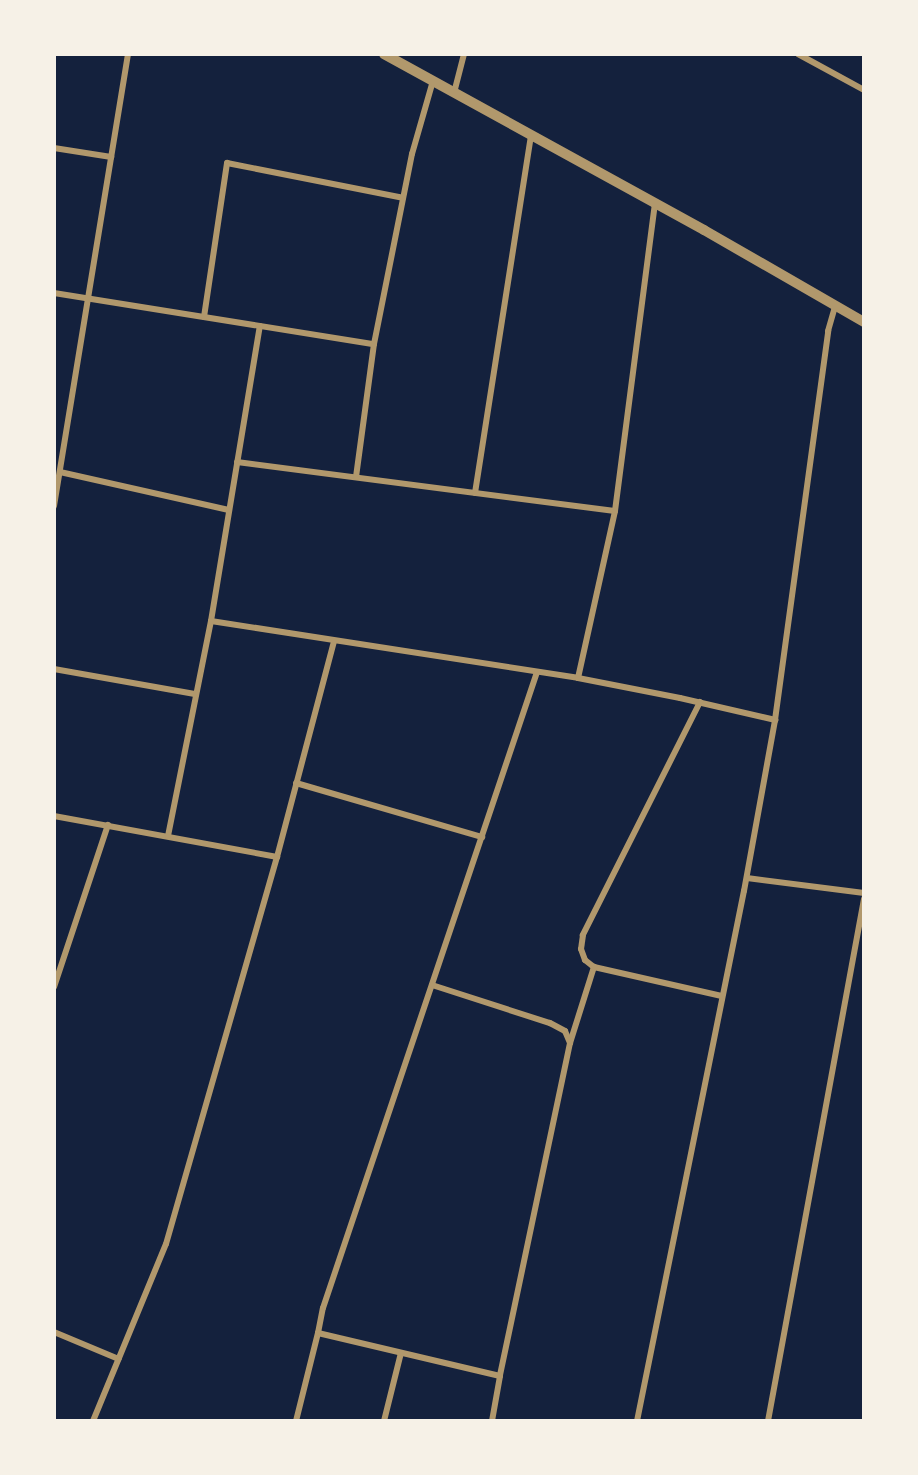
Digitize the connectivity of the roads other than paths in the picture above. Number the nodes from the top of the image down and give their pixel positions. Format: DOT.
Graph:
graph roads {
  1 [pos="128,54"];
  2 [pos="384,54"];
  3 [pos="464,54"];
  4 [pos="798,54"];
  5 [pos="433,81"];
  6 [pos="864,90"];
  7 [pos="454,93"];
  8 [pos="531,135"];
  9 [pos="54,148"];
  10 [pos="111,157"];
  11 [pos="403,198"];
  12 [pos="655,203"];
  13 [pos="54,293"];
  14 [pos="88,299"];
  15 [pos="835,306"];
  16 [pos="204,317"];
  17 [pos="864,322"];
  18 [pos="260,326"];
  19 [pos="374,344"];
  20 [pos="237,462"];
  21 [pos="60,472"];
  22 [pos="356,477"];
  23 [pos="475,493"];
  24 [pos="54,506"];
  25 [pos="229,510"];
  26 [pos="615,511"];
  27 [pos="211,621"];
  28 [pos="334,641"];
  29 [pos="54,669"];
  30 [pos="537,672"];
  31 [pos="578,678"];
  32 [pos="195,694"];
  33 [pos="700,702"];
  34 [pos="775,720"];
  35 [pos="296,783"];
  36 [pos="54,816"];
  37 [pos="108,825"];
  38 [pos="168,836"];
  39 [pos="482,837"];
  40 [pos="277,857"];
  41 [pos="747,878"];
  42 [pos="864,893"];
  43 [pos="864,899"];
  44 [pos="594,967"];
  45 [pos="432,985"];
  46 [pos="54,987"];
  47 [pos="722,996"];
  48 [pos="570,1043"];
  49 [pos="54,1332"];
  50 [pos="318,1333"];
  51 [pos="401,1353"];
  52 [pos="118,1359"];
  53 [pos="500,1376"];
  54 [pos="93,1421"];
  55 [pos="296,1421"];
  56 [pos="384,1421"];
  57 [pos="492,1421"];
  58 [pos="637,1421"];
  59 [pos="768,1421"];
  1 -- 10 [label="street"];
  2 -- 5 [label="street"];
  3 -- 7 [label="street"];
  4 -- 6 [label="street"];
  5 -- 7 [label="street"];
  5 -- 11 [label="street"];
  7 -- 8 [label="street"];
  8 -- 12 [label="street"];
  8 -- 23 [label="street"];
  9 -- 10 [label="street"];
  10 -- 14 [label="street"];
  11 -- 16 [label="street"];
  11 -- 19 [label="street"];
  12 -- 15 [label="street"];
  12 -- 26 [label="street"];
  13 -- 14 [label="street"];
  14 -- 16 [label="street"];
  14 -- 21 [label="street"];
  15 -- 17 [label="street"];
  15 -- 34 [label="street"];
  16 -- 18 [label="street"];
  18 -- 19 [label="street"];
  18 -- 20 [label="street"];
  19 -- 22 [label="street"];
  20 -- 22 [label="street"];
  20 -- 25 [label="street"];
  21 -- 24 [label="street"];
  21 -- 25 [label="street"];
  22 -- 23 [label="street"];
  23 -- 26 [label="street"];
  25 -- 27 [label="street"];
  26 -- 31 [label="street"];
  27 -- 28 [label="street"];
  27 -- 32 [label="street"];
  28 -- 30 [label="street"];
  28 -- 35 [label="street"];
  29 -- 32 [label="street"];
  30 -- 31 [label="street"];
  30 -- 39 [label="street"];
  31 -- 33 [label="street"];
  32 -- 38 [label="street"];
  33 -- 34 [label="street"];
  33 -- 44 [label="street"];
  34 -- 41 [label="street"];
  35 -- 39 [label="street"];
  35 -- 40 [label="street"];
  36 -- 37 [label="street"];
  37 -- 38 [label="street"];
  37 -- 46 [label="street"];
  38 -- 40 [label="street"];
  39 -- 45 [label="street"];
  40 -- 52 [label="street"];
  41 -- 42 [label="street"];
  41 -- 47 [label="street"];
  43 -- 59 [label="street"];
  44 -- 47 [label="street"];
  44 -- 48 [label="street"];
  45 -- 48 [label="street"];
  45 -- 50 [label="street"];
  47 -- 58 [label="street"];
  48 -- 53 [label="street"];
  49 -- 52 [label="street"];
  50 -- 51 [label="street"];
  50 -- 55 [label="street"];
  51 -- 53 [label="street"];
  51 -- 56 [label="street"];
  52 -- 54 [label="street"];
  53 -- 57 [label="street"];
}
